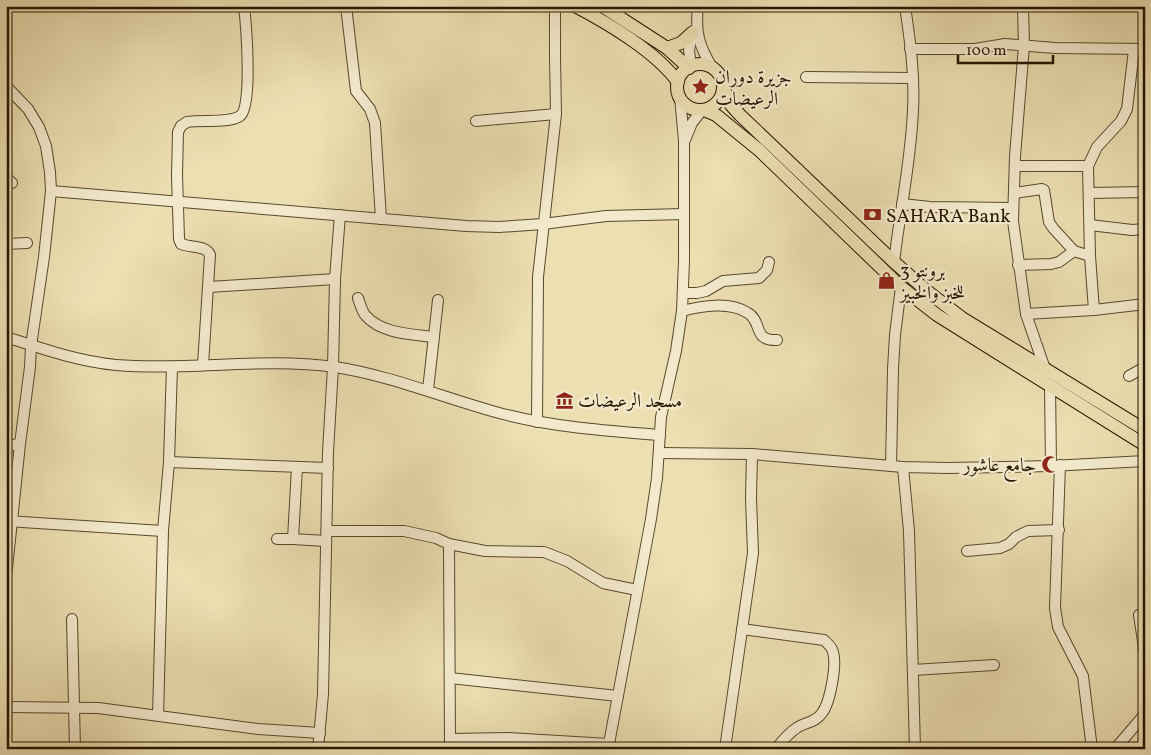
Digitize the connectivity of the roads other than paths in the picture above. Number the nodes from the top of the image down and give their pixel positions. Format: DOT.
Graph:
graph roads {
  1 [pos="244,6"];
  2 [pos="346,6"];
  3 [pos="555,6"];
  4 [pos="575,6"];
  5 [pos="602,6"];
  6 [pos="698,6"];
  7 [pos="906,6"];
  8 [pos="1023,6"];
  9 [pos="694,27"];
  10 [pos="1024,46"];
  11 [pos="667,48"];
  12 [pos="910,50"];
  13 [pos="1134,50"];
  14 [pos="1145,50"];
  15 [pos="690,67"];
  16 [pos="713,69"];
  17 [pos="806,78"];
  18 [pos="913,78"];
  19 [pos="678,82"];
  20 [pos="6,86"];
  21 [pos="723,87"];
  22 [pos="680,97"];
  23 [pos="703,110"];
  24 [pos="556,114"];
  25 [pos="476,121"];
  26 [pos="684,141"];
  27 [pos="1015,166"];
  28 [pos="1088,166"];
  29 [pos="51,191"];
  30 [pos="1145,192"];
  31 [pos="1014,193"];
  32 [pos="1089,193"];
  33 [pos="177,201"];
  34 [pos="902,204"];
  35 [pos="1013,208"];
  36 [pos="684,214"];
  37 [pos="340,215"];
  38 [pos="381,219"];
  39 [pos="543,224"];
  40 [pos="1090,225"];
  41 [pos="1145,229"];
  42 [pos="27,243"];
  43 [pos="6,244"];
  44 [pos="1074,251"];
  45 [pos="1090,256"];
  46 [pos="769,262"];
  47 [pos="894,262"];
  48 [pos="1018,265"];
  49 [pos="335,278"];
  50 [pos="900,286"];
  51 [pos="209,287"];
  52 [pos="683,293"];
  53 [pos="358,298"];
  54 [pos="438,300"];
  55 [pos="1145,304"];
  56 [pos="682,310"];
  57 [pos="1094,310"];
  58 [pos="1026,314"];
  59 [pos="6,337"];
  60 [pos="434,337"];
  61 [pos="777,340"];
  62 [pos="31,346"];
  63 [pos="203,365"];
  64 [pos="172,367"];
  65 [pos="333,367"];
  66 [pos="1145,367"];
  67 [pos="1046,369"];
  68 [pos="1129,376"];
  69 [pos="1050,386"];
  70 [pos="428,390"];
  71 [pos="537,422"];
  72 [pos="1145,430"];
  73 [pos="660,436"];
  74 [pos="20,444"];
  75 [pos="1145,445"];
  76 [pos="6,446"];
  77 [pos="658,453"];
  78 [pos="752,454"];
  79 [pos="1145,461"];
  80 [pos="169,462"];
  81 [pos="891,466"];
  82 [pos="1056,466"];
  83 [pos="298,467"];
  84 [pos="902,467"];
  85 [pos="328,468"];
  86 [pos="9,522"];
  87 [pos="1059,530"];
  88 [pos="163,531"];
  89 [pos="326,536"];
  90 [pos="277,539"];
  91 [pos="293,539"];
  92 [pos="449,544"];
  93 [pos="967,551"];
  94 [pos="6,578"];
  95 [pos="637,590"];
  96 [pos="1139,615"];
  97 [pos="72,619"];
  98 [pos="742,629"];
  99 [pos="1145,654"];
  100 [pos="994,664"];
  101 [pos="913,670"];
  102 [pos="450,678"];
  103 [pos="618,696"];
  104 [pos="6,707"];
  105 [pos="75,707"];
  106 [pos="158,714"];
  107 [pos="1145,714"];
  108 [pos="320,733"];
  109 [pos="450,744"];
  110 [pos="512,744"];
  111 [pos="582,745"];
  112 [pos="609,746"];
  113 [pos="75,749"];
  114 [pos="318,749"];
  115 [pos="725,749"];
  116 [pos="776,749"];
  117 [pos="915,749"];
  118 [pos="1092,749"];
  119 [pos="1115,749"];
  1 -- 33 [label="street"];
  2 -- 38 [label="street"];
  3 -- 24 [label="street"];
  4 -- 19 [label="main road"];
  5 -- 11 [label="main road"];
  6 -- 9 [label="street"];
  7 -- 12 [label="street"];
  8 -- 10 [label="street"];
  9 -- 11 [label="main road"];
  9 -- 15 [label="street"];
  9 -- 16 [label="street"];
  10 -- 12 [label="street"];
  10 -- 13 [label="street"];
  10 -- 27 [label="street"];
  11 -- 15 [label="main road"];
  12 -- 18 [label="street"];
  13 -- 14 [label="street"];
  13 -- 28 [label="street"];
  15 -- 16 [label="main road"];
  15 -- 19 [label="main road"];
  16 -- 21 [label="main road"];
  17 -- 18 [label="street"];
  18 -- 34 [label="street"];
  19 -- 22 [label="main road"];
  20 -- 29 [label="street"];
  21 -- 23 [label="main road"];
  21 -- 47 [label="main road"];
  22 -- 23 [label="main road"];
  22 -- 26 [label="street"];
  23 -- 26 [label="street"];
  23 -- 50 [label="main road"];
  24 -- 25 [label="street"];
  24 -- 39 [label="street"];
  26 -- 36 [label="street"];
  27 -- 28 [label="street"];
  27 -- 31 [label="street"];
  28 -- 32 [label="street"];
  29 -- 33 [label="street"];
  29 -- 62 [label="street"];
  30 -- 32 [label="street"];
  31 -- 35 [label="street"];
  31 -- 44 [label="street"];
  32 -- 40 [label="street"];
  33 -- 37 [label="street"];
  33 -- 51 [label="street"];
  34 -- 35 [label="street"];
  34 -- 47 [label="street"];
  35 -- 48 [label="street"];
  36 -- 39 [label="street"];
  36 -- 52 [label="street"];
  37 -- 38 [label="street"];
  37 -- 49 [label="street"];
  38 -- 39 [label="street"];
  39 -- 71 [label="street"];
  40 -- 41 [label="street"];
  40 -- 45 [label="street"];
  42 -- 43 [label="street"];
  44 -- 45 [label="street"];
  44 -- 48 [label="street"];
  45 -- 57 [label="street"];
  46 -- 52 [label="street"];
  47 -- 67 [label="main road"];
  48 -- 58 [label="street"];
  49 -- 51 [label="street"];
  49 -- 65 [label="street"];
  50 -- 69 [label="main road"];
  50 -- 81 [label="street"];
  51 -- 63 [label="street"];
  52 -- 56 [label="street"];
  53 -- 60 [label="street"];
  54 -- 60 [label="street"];
  55 -- 57 [label="street"];
  56 -- 61 [label="street"];
  56 -- 73 [label="street"];
  57 -- 58 [label="street"];
  58 -- 67 [label="street"];
  59 -- 62 [label="street"];
  60 -- 70 [label="street"];
  62 -- 64 [label="street"];
  62 -- 74 [label="street"];
  63 -- 64 [label="street"];
  63 -- 65 [label="street"];
  64 -- 80 [label="street"];
  65 -- 70 [label="street"];
  65 -- 85 [label="street"];
  66 -- 68 [label="street"];
  67 -- 72 [label="main road"];
  69 -- 75 [label="main road"];
  69 -- 82 [label="street"];
  70 -- 71 [label="street"];
  71 -- 73 [label="street"];
  73 -- 77 [label="street"];
  74 -- 76 [label="street"];
  74 -- 86 [label="street"];
  77 -- 78 [label="street"];
  77 -- 95 [label="street"];
  78 -- 81 [label="street"];
  78 -- 98 [label="street"];
  79 -- 82 [label="street"];
  80 -- 83 [label="street"];
  80 -- 88 [label="street"];
  81 -- 84 [label="street"];
  82 -- 84 [label="street"];
  82 -- 87 [label="street"];
  83 -- 85 [label="street"];
  83 -- 91 [label="street"];
  84 -- 101 [label="street"];
  85 -- 89 [label="street"];
  86 -- 88 [label="street"];
  86 -- 94 [label="street"];
  87 -- 93 [label="street"];
  87 -- 118 [label="street"];
  88 -- 106 [label="street"];
  89 -- 91 [label="street"];
  89 -- 92 [label="street"];
  89 -- 108 [label="street"];
  90 -- 91 [label="street"];
  92 -- 95 [label="street"];
  92 -- 102 [label="street"];
  95 -- 103 [label="street"];
  96 -- 99 [label="street"];
  97 -- 105 [label="street"];
  98 -- 115 [label="street"];
  98 -- 116 [label="street"];
  100 -- 101 [label="street"];
  101 -- 117 [label="street"];
  102 -- 103 [label="street"];
  102 -- 109 [label="street"];
  103 -- 112 [label="street"];
  104 -- 105 [label="street"];
  105 -- 106 [label="street"];
  105 -- 113 [label="street"];
  106 -- 108 [label="street"];
  107 -- 119 [label="street"];
  108 -- 114 [label="street"];
  109 -- 110 [label="street"];
  110 -- 111 [label="street"];
  111 -- 112 [label="street"];
}
